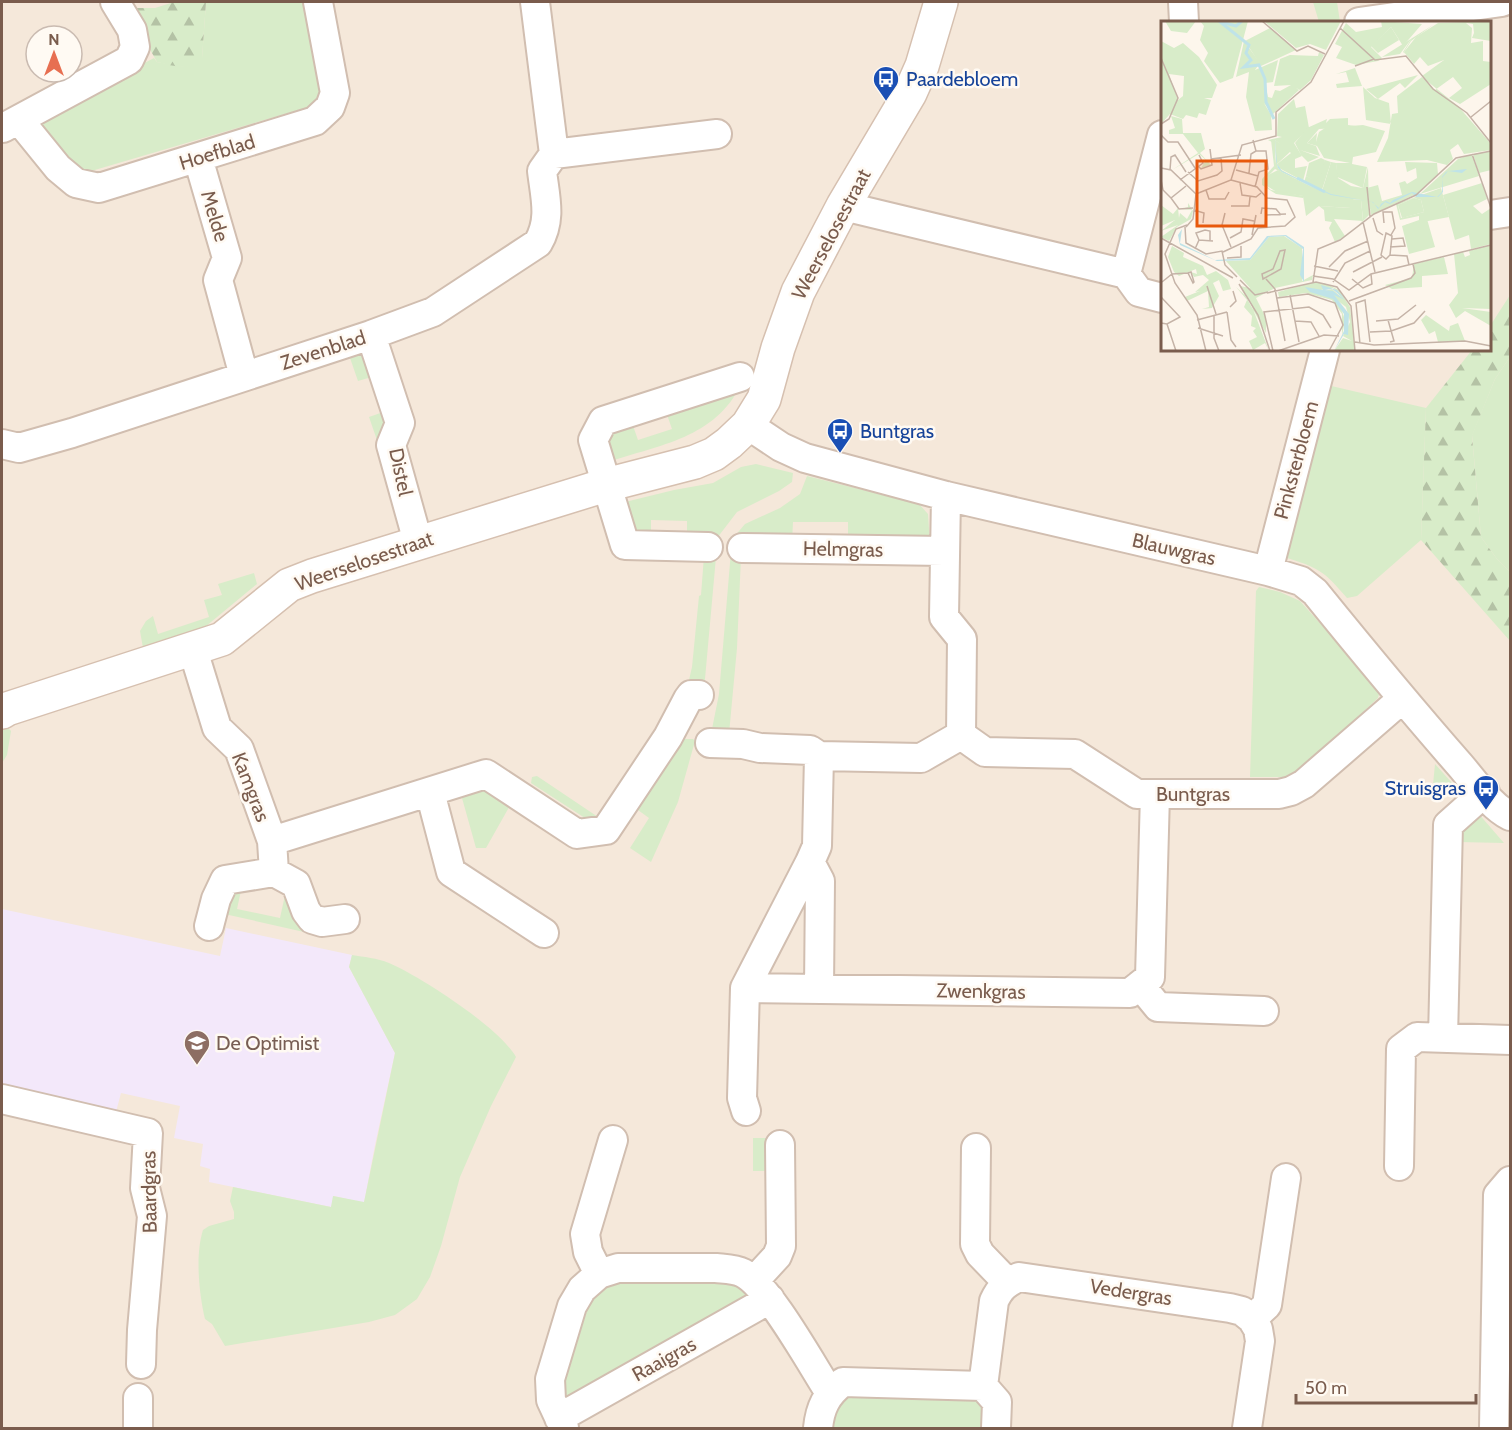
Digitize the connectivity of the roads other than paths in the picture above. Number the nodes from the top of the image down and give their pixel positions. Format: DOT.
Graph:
graph roads {
  1 [pos="116,2"];
  2 [pos="318,2"];
  3 [pos="534,2"];
  4 [pos="940,2"];
  5 [pos="1184,2"];
  6 [pos="1502,2"];
  7 [pos="1184,21"];
  8 [pos="1366,21"];
  9 [pos="10,125"];
  10 [pos="717,134"];
  11 [pos="1161,139"];
  12 [pos="554,154"];
  13 [pos="198,158"];
  14 [pos="843,206"];
  15 [pos="1510,212"];
  16 [pos="1491,215"];
  17 [pos="1126,274"];
  18 [pos="1161,298"];
  19 [pos="371,334"];
  20 [pos="1325,351"];
  21 [pos="244,376"];
  22 [pos="740,377"];
  23 [pos="748,425"];
  24 [pos="2,444"];
  25 [pos="606,485"];
  26 [pos="946,496"];
  27 [pos="418,542"];
  28 [pos="708,547"];
  29 [pos="742,548"];
  30 [pos="944,551"];
  31 [pos="1268,571"];
  32 [pos="193,650"];
  33 [pos="699,695"];
  34 [pos="1402,699"];
  35 [pos="2,712"];
  36 [pos="961,735"];
  37 [pos="710,743"];
  38 [pos="819,756"];
  39 [pos="430,792"];
  40 [pos="1485,792"];
  41 [pos="1155,794"];
  42 [pos="1510,816"];
  43 [pos="272,841"];
  44 [pos="810,862"];
  45 [pos="274,872"];
  46 [pos="345,919"];
  47 [pos="209,926"];
  48 [pos="544,933"];
  49 [pos="1140,985"];
  50 [pos="745,988"];
  51 [pos="819,989"];
  52 [pos="1264,1011"];
  53 [pos="1443,1038"];
  54 [pos="1510,1040"];
  55 [pos="2,1099"];
  56 [pos="746,1111"];
  57 [pos="613,1140"];
  58 [pos="780,1145"];
  59 [pos="976,1148"];
  60 [pos="1399,1166"];
  61 [pos="1286,1178"];
  62 [pos="1510,1181"];
  63 [pos="599,1274"];
  64 [pos="1007,1282"];
  65 [pos="762,1290"];
  66 [pos="1252,1319"];
  67 [pos="141,1364"];
  68 [pos="983,1386"];
  69 [pos="830,1393"];
  70 [pos="138,1398"];
  71 [pos="561,1423"];
  72 [pos="138,1428"];
  73 [pos="818,1428"];
  74 [pos="996,1428"];
  75 [pos="1247,1428"];
  76 [pos="1494,1428"];
  1 -- 9 [label="street, Hoefblad"];
  2 -- 13 [label="street, Hoefblad"];
  3 -- 12 [label="street"];
  4 -- 14 [label="street, Weerselosestraat"];
  5 -- 7 [label="street"];
  6 -- 8 [label="street"];
  9 -- 13 [label="street, Hoefblad"];
  10 -- 12 [label="street"];
  11 -- 17 [label="street"];
  12 -- 19 [label="street, Zevenblad"];
  13 -- 21 [label="street, Melde"];
  14 -- 17 [label="street"];
  14 -- 23 [label="street, Weerselosestraat"];
  15 -- 16 [label="street"];
  17 -- 18 [label="street"];
  19 -- 21 [label="street, Zevenblad"];
  19 -- 27 [label="street, Distel"];
  20 -- 31 [label="street, Pinksterbloem"];
  21 -- 24 [label="street, Zevenblad"];
  22 -- 25 [label="street"];
  23 -- 25 [label="street, Weerselosestraat"];
  23 -- 26 [label="street, Blauwgras"];
  25 -- 27 [label="street, Weerselosestraat"];
  25 -- 28 [label="street"];
  26 -- 30 [label="street"];
  26 -- 31 [label="street, Blauwgras"];
  27 -- 32 [label="street, Weerselosestraat"];
  29 -- 30 [label="street, Helmgras"];
  30 -- 36 [label="street"];
  31 -- 34 [label="street, Blauwgras"];
  32 -- 35 [label="street, Weerselosestraat"];
  32 -- 43 [label="street, Kamgras"];
  33 -- 39 [label="street, Kamgras"];
  34 -- 40 [label="street, Blauwgras"];
  34 -- 41 [label="street, Buntgras"];
  36 -- 38 [label="street"];
  36 -- 41 [label="street, Buntgras"];
  37 -- 38 [label="street"];
  38 -- 44 [label="street"];
  39 -- 43 [label="street, Kamgras"];
  39 -- 48 [label="street"];
  40 -- 42 [label="street, Blauwgras"];
  40 -- 53 [label="street"];
  41 -- 49 [label="street"];
  43 -- 45 [label="street"];
  44 -- 50 [label="street"];
  44 -- 51 [label="street"];
  45 -- 46 [label="street"];
  45 -- 47 [label="street"];
  49 -- 51 [label="street, Zwenkgras"];
  49 -- 52 [label="street"];
  50 -- 51 [label="street, Zwenkgras"];
  50 -- 56 [label="street"];
  53 -- 54 [label="street"];
  53 -- 60 [label="street"];
  55 -- 67 [label="street, Baardgras"];
  57 -- 63 [label="street"];
  58 -- 65 [label="street, Raaigras"];
  59 -- 64 [label="street"];
  61 -- 66 [label="street"];
  62 -- 76 [label="street"];
  63 -- 65 [label="street"];
  63 -- 71 [label="street, Raaigras"];
  64 -- 66 [label="street, Vedergras"];
  64 -- 68 [label="street"];
  65 -- 69 [label="street"];
  65 -- 71 [label="street, Raaigras"];
  66 -- 75 [label="street"];
  68 -- 69 [label="street"];
  68 -- 74 [label="street"];
  69 -- 73 [label="street"];
  70 -- 72 [label="street"];
}
